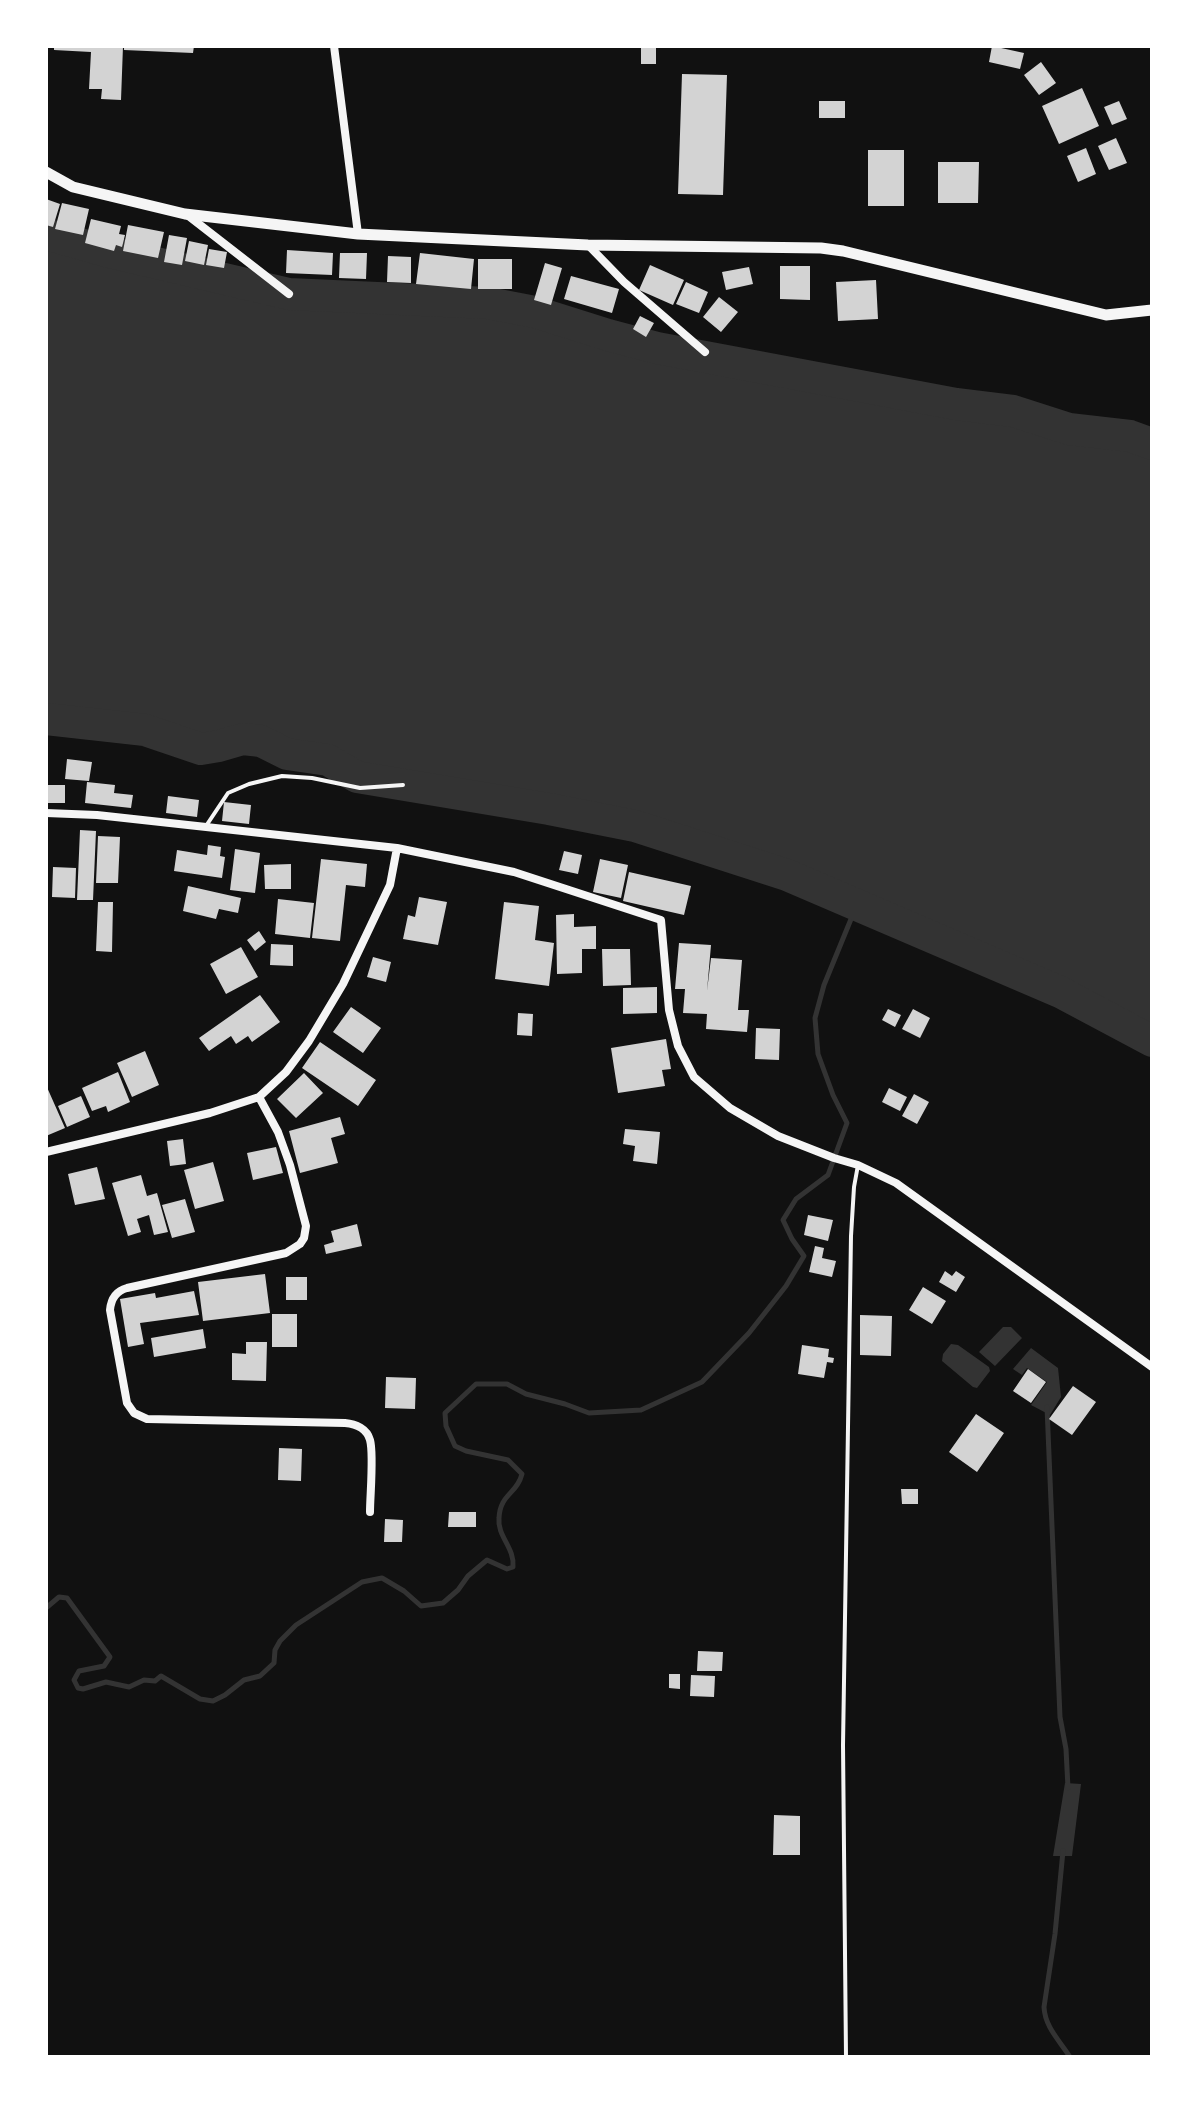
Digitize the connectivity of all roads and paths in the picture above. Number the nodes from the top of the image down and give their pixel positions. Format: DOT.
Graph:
graph roads {
  1 [pos="334,46"];
  2 [pos="46,172"];
  3 [pos="185,214"];
  4 [pos="358,234"];
  5 [pos="588,245"];
  6 [pos="289,294"];
  7 [pos="1152,310"];
  8 [pos="705,352"];
  9 [pos="403,785"];
  10 [pos="46,813"];
  11 [pos="206,826"];
  12 [pos="397,848"];
  13 [pos="259,1097"];
  14 [pos="46,1152"];
  15 [pos="858,1165"];
  16 [pos="1152,1367"];
  17 [pos="370,1512"];
  18 [pos="846,2057"];
  1 -- 4 [label="street"];
  2 -- 3 [label="street"];
  3 -- 4 [label="street"];
  3 -- 6 [label="street"];
  4 -- 5 [label="street"];
  5 -- 7 [label="street"];
  5 -- 8 [label="street"];
  9 -- 11 [label="lane"];
  10 -- 11 [label="street"];
  11 -- 12 [label="street"];
  12 -- 13 [label="street"];
  12 -- 15 [label="street"];
  13 -- 14 [label="street"];
  13 -- 17 [label="street"];
  15 -- 16 [label="street"];
  15 -- 18 [label="lane"];
}
